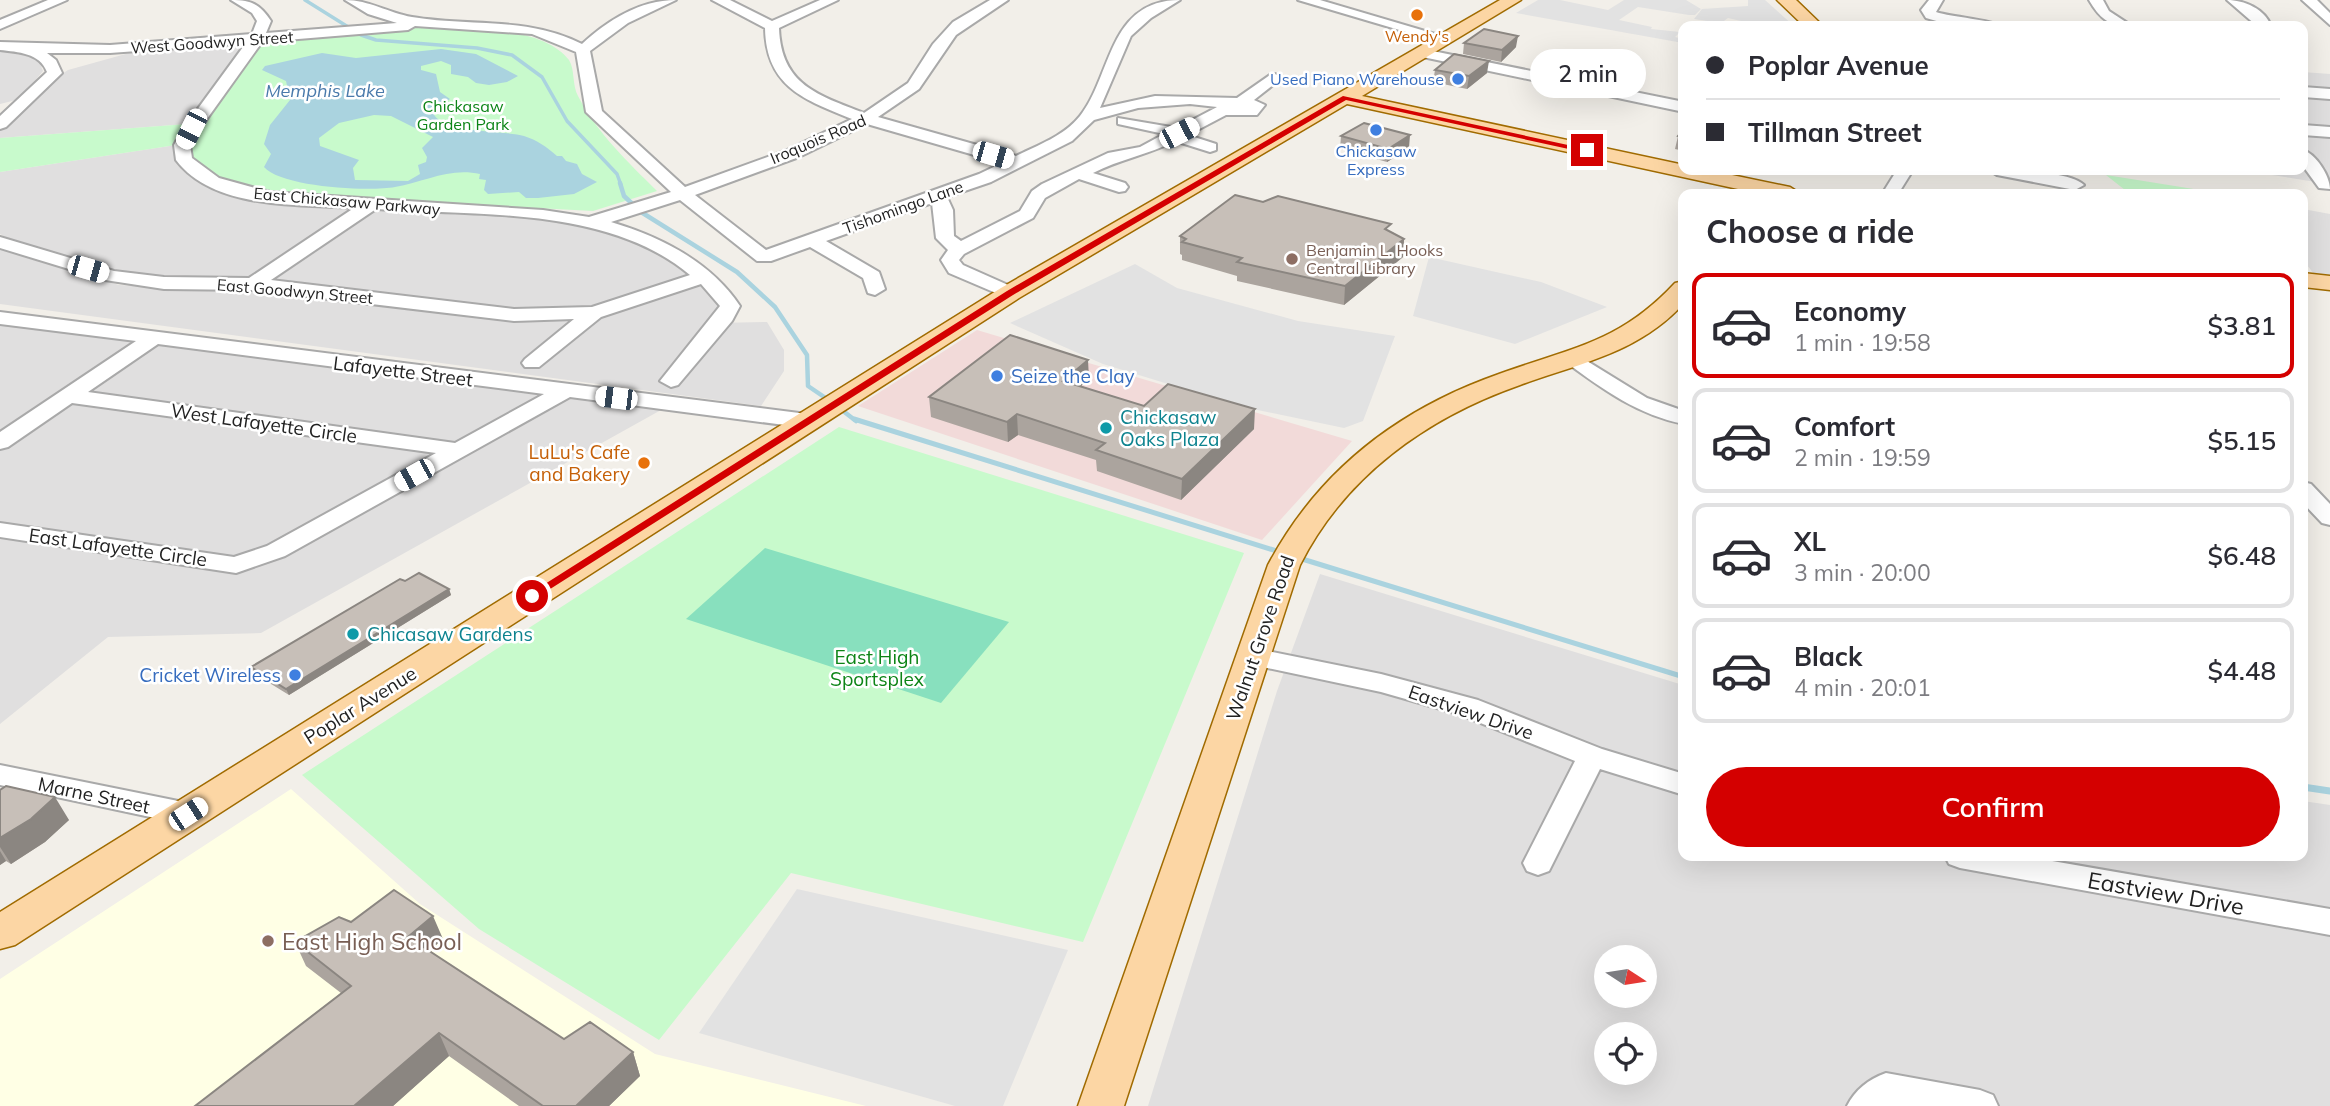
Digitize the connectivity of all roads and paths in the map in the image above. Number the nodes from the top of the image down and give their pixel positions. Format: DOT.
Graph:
graph roads {
  1 [pos="60,0"];
  2 [pos="238,0"];
  3 [pos="352,0"];
  4 [pos="668,0"];
  5 [pos="719,0"];
  6 [pos="831,0"];
  7 [pos="1001,0"];
  8 [pos="1172,0"];
  9 [pos="1305,0"];
  10 [pos="1512,0"];
  11 [pos="1936,0"];
  12 [pos="2096,0"];
  13 [pos="2234,0"];
  14 [pos="2309,0"];
  15 [pos="1786,1"];
  16 [pos="1808,21"];
  17 [pos="1951,21"];
  18 [pos="2117,21"];
  19 [pos="2262,21"];
  20 [pos="2330,21"];
  21 [pos="0,25"];
  22 [pos="424,25"];
  23 [pos="772,26"];
  24 [pos="257,38"];
  25 [pos="1445,39"];
  26 [pos="0,46"];
  27 [pos="142,47"];
  28 [pos="31,49"];
  29 [pos="583,50"];
  30 [pos="1423,53"];
  31 [pos="65,69"];
  32 [pos="1275,78"];
  33 [pos="2308,92"];
  34 [pos="2330,94"];
  35 [pos="1345,98"];
  36 [pos="19,105"];
  37 [pos="1230,105"];
  38 [pos="0,106"];
  39 [pos="1678,106"];
  40 [pos="1088,117"];
  41 [pos="867,119"];
  42 [pos="1124,121"];
  43 [pos="0,124"];
  44 [pos="2308,130"];
  45 [pos="2330,132"];
  46 [pos="1177,135"];
  47 [pos="1210,147"];
  48 [pos="1018,162"];
  49 [pos="2308,162"];
  50 [pos="1040,166"];
  51 [pos="1678,166"];
  52 [pos="1077,175"];
  53 [pos="1720,175"];
  54 [pos="2023,175"];
  55 [pos="1764,184"];
  56 [pos="2330,184"];
  57 [pos="2075,185"];
  58 [pos="1119,187"];
  59 [pos="682,193"];
  60 [pos="937,194"];
  61 [pos="372,204"];
  62 [pos="595,221"];
  63 [pos="812,241"];
  64 [pos="0,242"];
  65 [pos="957,250"];
  66 [pos="704,277"];
  67 [pos="2308,281"];
  68 [pos="2330,283"];
  69 [pos="253,284"];
  70 [pos="875,289"];
  71 [pos="1010,293"];
  72 [pos="1678,294"];
  73 [pos="594,313"];
  74 [pos="0,318"];
  75 [pos="154,338"];
  76 [pos="1574,359"];
  77 [pos="532,363"];
  78 [pos="671,381"];
  79 [pos="565,391"];
  80 [pos="69,396"];
  81 [pos="1678,417"];
  82 [pos="807,421"];
  83 [pos="0,442"];
  84 [pos="460,450"];
  85 [pos="2308,494"];
  86 [pos="2330,518"];
  87 [pos="0,530"];
  88 [pos="1253,657"];
  89 [pos="1592,755"];
  90 [pos="0,775"];
  91 [pos="1678,783"];
  92 [pos="188,814"];
  93 [pos="1988,861"];
  94 [pos="1538,863"];
  95 [pos="2330,922"];
  96 [pos="0,933"];
  97 [pos="1101,1106"];
  98 [pos="1865,1106"];
  99 [pos="1980,1106"];
  1 -- 21 [label="street"];
  2 -- 24 [label="street"];
  3 -- 22 [label="street"];
  4 -- 29 [label="street"];
  5 -- 23 [label="street"];
  6 -- 23 [label="street"];
  7 -- 41 [label="street, Iroquois Road"];
  8 -- 40 [label="street, Tishomingo Lane"];
  9 -- 25 [label="street"];
  10 -- 25 [label="main road, Poplar Avenue"];
  11 -- 17 [label="street"];
  12 -- 18 [label="street"];
  13 -- 19 [label="street"];
  14 -- 20 [label="street"];
  15 -- 16 [label="main road"];
  22 -- 24 [label="street, West Goodwyn Street"];
  22 -- 29 [label="street"];
  23 -- 41 [label="street"];
  24 -- 27 [label="street, West Goodwyn Street"];
  24 -- 61 [label="street, East Chickasaw Parkway"];
  25 -- 30 [label="main road, Poplar Avenue"];
  26 -- 28 [label="street, West Goodwyn Street"];
  27 -- 28 [label="street, West Goodwyn Street"];
  27 -- 31 [label="street"];
  28 -- 31 [label="street"];
  29 -- 59 [label="street"];
  30 -- 35 [label="main road, Poplar Avenue"];
  30 -- 39 [label="street"];
  31 -- 36 [label="street"];
  32 -- 37 [label="street"];
  33 -- 34 [label="street"];
  35 -- 51 [label="main road"];
  35 -- 71 [label="main road, Poplar Avenue"];
  36 -- 38 [label="street"];
  36 -- 43 [label="street"];
  37 -- 40 [label="street"];
  37 -- 46 [label="street"];
  40 -- 48 [label="street, Tishomingo Lane"];
  41 -- 48 [label="street"];
  41 -- 59 [label="street, Iroquois Road"];
  42 -- 46 [label="street"];
  44 -- 45 [label="street"];
  46 -- 47 [label="street"];
  46 -- 52 [label="street"];
  48 -- 60 [label="street, Tishomingo Lane"];
  49 -- 56 [label="street"];
  50 -- 52 [label="street"];
  52 -- 58 [label="street"];
  52 -- 65 [label="street"];
  53 -- 55 [label="main road"];
  54 -- 57 [label="street"];
  59 -- 62 [label="street, Iroquois Road"];
  59 -- 63 [label="street, Tishomingo Lane"];
  60 -- 63 [label="street, Tishomingo Lane"];
  60 -- 65 [label="street"];
  61 -- 62 [label="street, East Chickasaw Parkway"];
  61 -- 69 [label="street"];
  62 -- 66 [label="street, East Chickasaw Parkway"];
  63 -- 70 [label="street"];
  64 -- 69 [label="street, East Goodwyn Street"];
  65 -- 71 [label="street"];
  66 -- 73 [label="street"];
  66 -- 78 [label="street, East Chickasaw Parkway"];
  67 -- 68 [label="main road"];
  69 -- 73 [label="street, East Goodwyn Street"];
  71 -- 82 [label="main road, Poplar Avenue"];
  72 -- 76 [label="main road, Walnut Grove Road"];
  73 -- 77 [label="street"];
  74 -- 75 [label="street, Lafayette Street"];
  75 -- 79 [label="street, Lafayette Street"];
  75 -- 80 [label="street"];
  76 -- 81 [label="street"];
  76 -- 88 [label="main road, Walnut Grove Road"];
  79 -- 82 [label="street, Lafayette Street"];
  79 -- 84 [label="street"];
  80 -- 83 [label="street"];
  80 -- 84 [label="street, West Lafayette Circle"];
  82 -- 92 [label="main road, Poplar Avenue"];
  84 -- 87 [label="street, East Lafayette Circle"];
  85 -- 86 [label="street"];
  88 -- 89 [label="street, Eastview Drive"];
  88 -- 97 [label="main road, Walnut Grove Road"];
  89 -- 91 [label="street, Eastview Drive"];
  89 -- 94 [label="street"];
  90 -- 92 [label="street, Marne Street"];
  92 -- 96 [label="main road, Poplar Avenue"];
  93 -- 95 [label="street, Eastview Drive"];
  98 -- 99 [label="street"];
}
